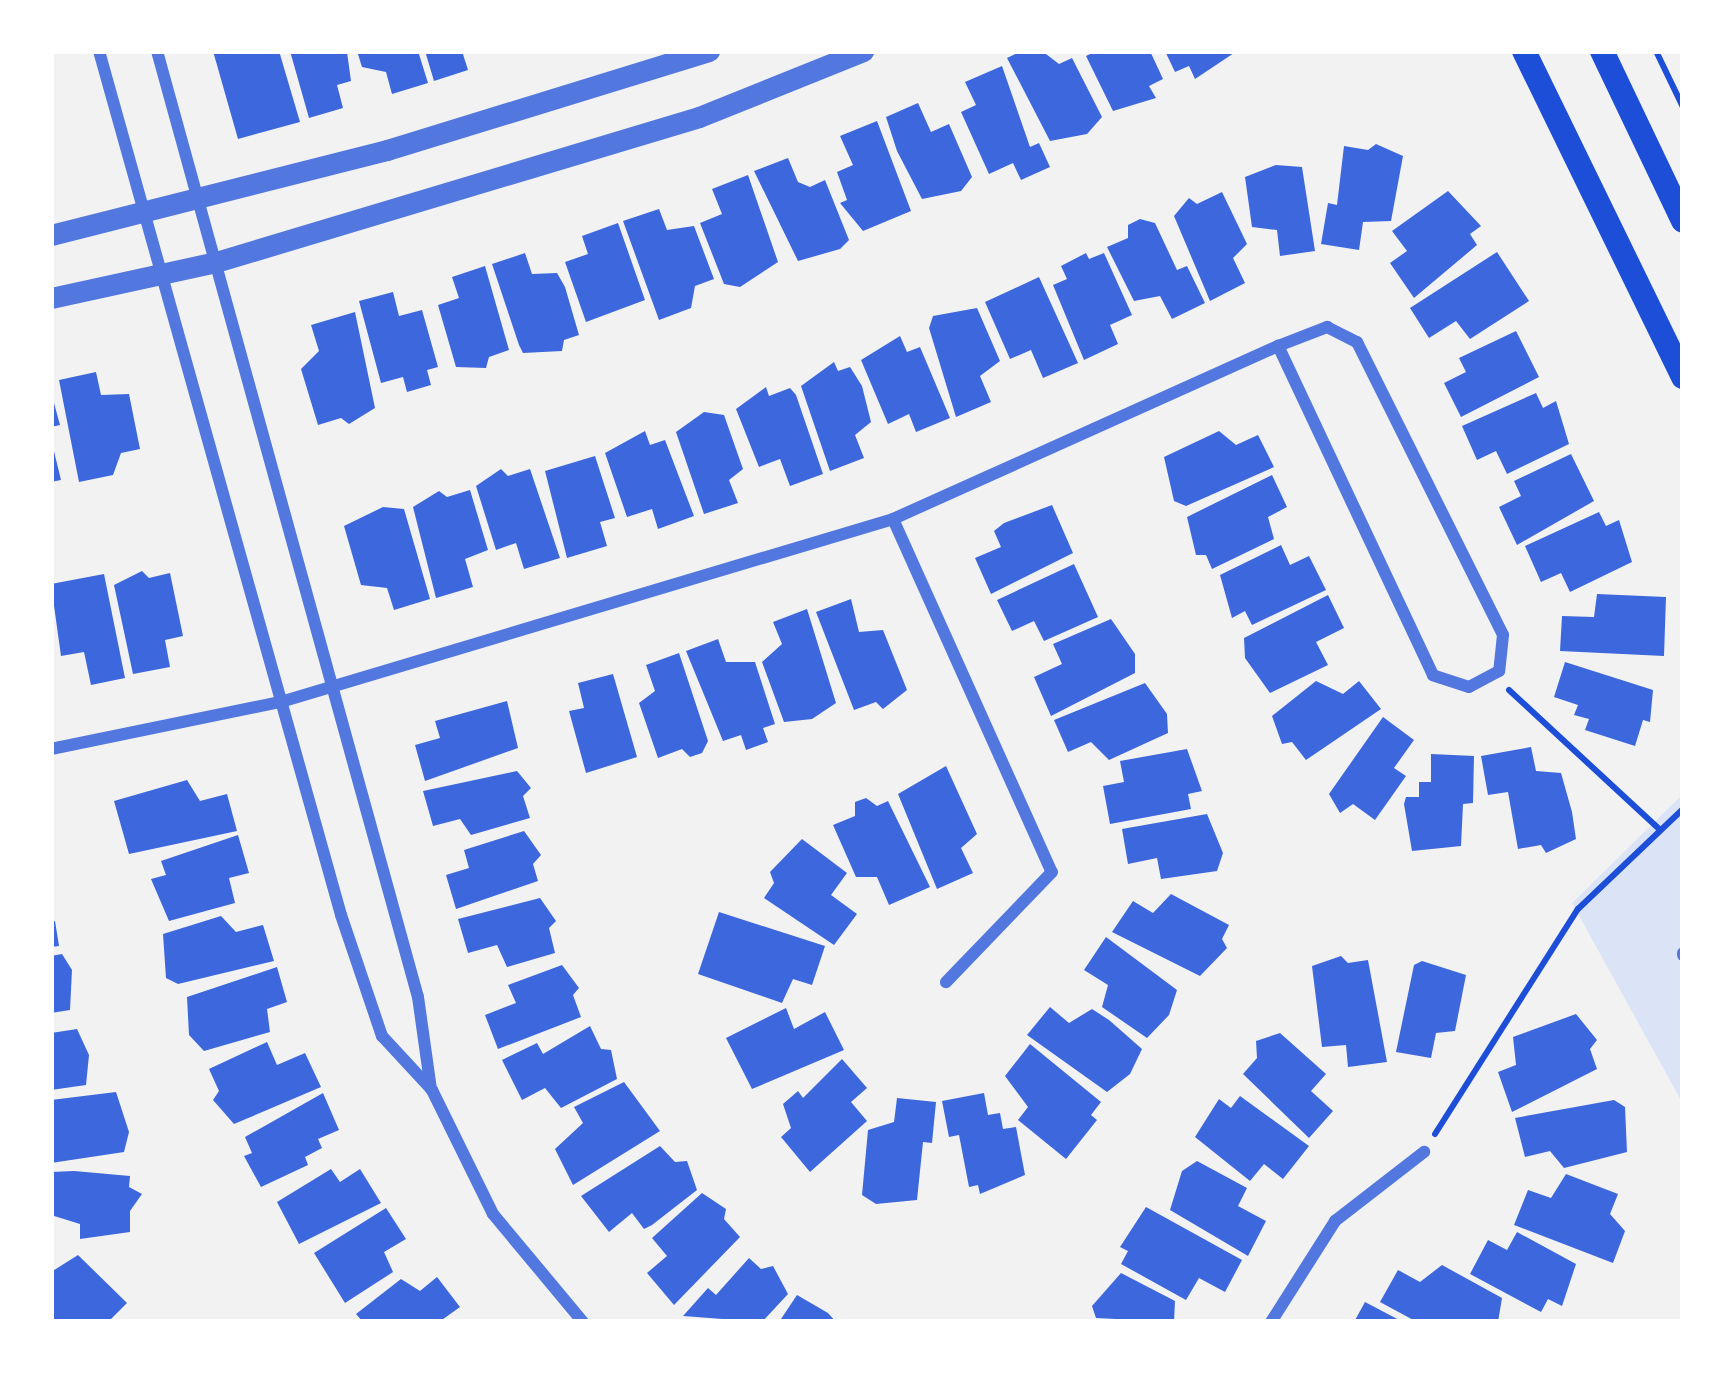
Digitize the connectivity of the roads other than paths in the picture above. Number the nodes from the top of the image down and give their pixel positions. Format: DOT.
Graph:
graph roads {
  1 [pos="99,51"];
  2 [pos="157,51"];
  3 [pos="709,51"];
  4 [pos="862,51"];
  5 [pos="1524,51"];
  6 [pos="1602,51"];
  7 [pos="199,199"];
  8 [pos="143,213"];
  9 [pos="1683,221"];
  10 [pos="51,235"];
  11 [pos="216,262"];
  12 [pos="160,277"];
  13 [pos="51,298"];
  14 [pos="1277,346"];
  15 [pos="1683,377"];
  16 [pos="893,519"];
  17 [pos="334,682"];
  18 [pos="284,700"];
  19 [pos="51,748"];
  20 [pos="946,982"];
  21 [pos="432,1090"];
  22 [pos="1424,1152"];
  23 [pos="583,1322"];
  24 [pos="1270,1322"];
  1 -- 8 [label="street"];
  2 -- 7 [label="street"];
  3 -- 7 [label="street"];
  4 -- 11 [label="street"];
  5 -- 15 [label="main road"];
  6 -- 9 [label="main road"];
  7 -- 8 [label="street"];
  7 -- 11 [label="street"];
  8 -- 10 [label="street"];
  8 -- 12 [label="street"];
  11 -- 12 [label="street"];
  11 -- 17 [label="street"];
  12 -- 13 [label="street"];
  12 -- 18 [label="street"];
  14 -- 14 [label="street"];
  14 -- 16 [label="street"];
  16 -- 17 [label="street"];
  16 -- 20 [label="street"];
  17 -- 18 [label="street"];
  17 -- 21 [label="street"];
  18 -- 19 [label="street"];
  18 -- 21 [label="street"];
  21 -- 23 [label="street"];
  22 -- 24 [label="street"];
}
